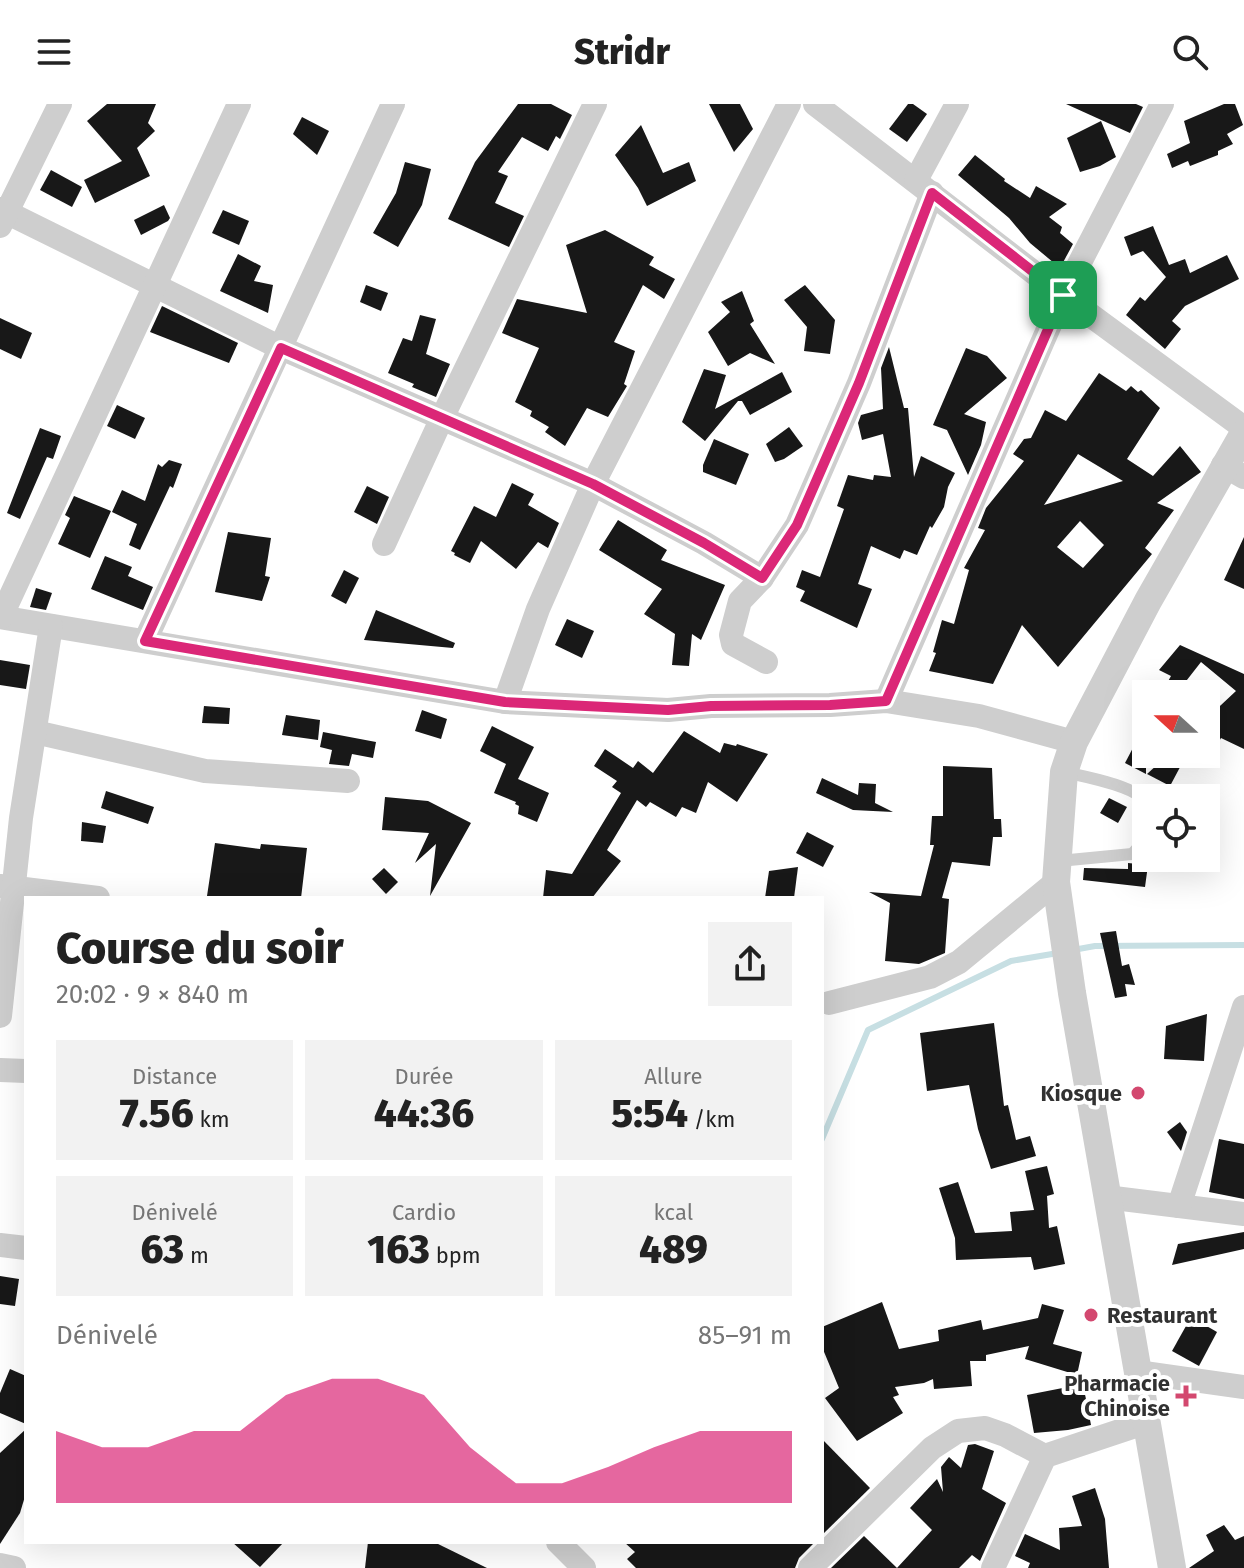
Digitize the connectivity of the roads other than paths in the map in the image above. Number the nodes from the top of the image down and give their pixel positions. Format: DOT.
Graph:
graph roads {
  1 [pos="60,104"];
  2 [pos="239,104"];
  3 [pos="393,104"];
  4 [pos="595,104"];
  5 [pos="789,104"];
  6 [pos="815,104"];
  7 [pos="957,104"];
  8 [pos="1162,104"];
  9 [pos="924,186"];
  10 [pos="2,216"];
  11 [pos="154,285"];
  12 [pos="1063,295"];
  13 [pos="281,348"];
  14 [pos="441,420"];
  15 [pos="1244,430"];
  16 [pos="1234,471"];
  17 [pos="593,484"];
  18 [pos="384,544"];
  19 [pos="762,578"];
  20 [pos="1,617"];
  21 [pos="51,626"];
  22 [pos="145,641"];
  23 [pos="766,662"];
  24 [pos="886,701"];
  25 [pos="505,702"];
  26 [pos="35,732"];
  27 [pos="1074,742"];
  28 [pos="1064,772"];
  29 [pos="348,781"];
  30 [pos="1056,871"];
  31 [pos="6,886"];
  32 [pos="83,896"];
  33 [pos="829,1003"];
  34 [pos="1244,1007"];
  35 [pos="0,1016"];
  36 [pos="0,1070"];
  37 [pos="24,1071"];
  38 [pos="1106,1197"];
  39 [pos="1179,1206"];
  40 [pos="1244,1214"];
  41 [pos="0,1245"];
  42 [pos="24,1248"];
  43 [pos="1137,1372"];
  44 [pos="1244,1387"];
  45 [pos="1147,1422"];
  46 [pos="1045,1456"];
  47 [pos="560,1544"];
  48 [pos="0,1565"];
  49 [pos="14,1568"];
  50 [pos="584,1568"];
  51 [pos="810,1568"];
  52 [pos="993,1568"];
  53 [pos="1172,1568"];
  1 -- 10 [label="street"];
  2 -- 11 [label="street"];
  3 -- 13 [label="street"];
  4 -- 14 [label="street"];
  5 -- 17 [label="street"];
  6 -- 9 [label="street"];
  7 -- 9 [label="street"];
  8 -- 12 [label="street"];
  9 -- 12 [label="street"];
  9 -- 19 [label="street"];
  10 -- 11 [label="street"];
  11 -- 13 [label="street"];
  11 -- 20 [label="street"];
  12 -- 15 [label="street"];
  12 -- 24 [label="street"];
  13 -- 14 [label="street"];
  13 -- 22 [label="street"];
  14 -- 17 [label="street"];
  14 -- 18 [label="street"];
  15 -- 16 [label="street"];
  16 -- 27 [label="street"];
  17 -- 19 [label="street"];
  17 -- 25 [label="street"];
  19 -- 23 [label="street"];
  20 -- 21 [label="street"];
  21 -- 22 [label="street"];
  21 -- 26 [label="street"];
  22 -- 25 [label="street"];
  24 -- 25 [label="street"];
  24 -- 27 [label="street"];
  26 -- 29 [label="street"];
  26 -- 31 [label="street"];
  27 -- 28 [label="street"];
  28 -- 30 [label="street"];
  28 -- 30 [label="lane"];
  30 -- 33 [label="street"];
  30 -- 38 [label="street"];
  31 -- 32 [label="street"];
  31 -- 35 [label="street"];
  34 -- 39 [label="street"];
  36 -- 37 [label="street"];
  38 -- 39 [label="street"];
  38 -- 43 [label="street"];
  39 -- 40 [label="street"];
  41 -- 42 [label="street"];
  43 -- 44 [label="street"];
  43 -- 45 [label="street"];
  45 -- 46 [label="street"];
  45 -- 53 [label="street"];
  46 -- 51 [label="street"];
  46 -- 52 [label="street"];
  47 -- 50 [label="street"];
  48 -- 49 [label="street"];
}
